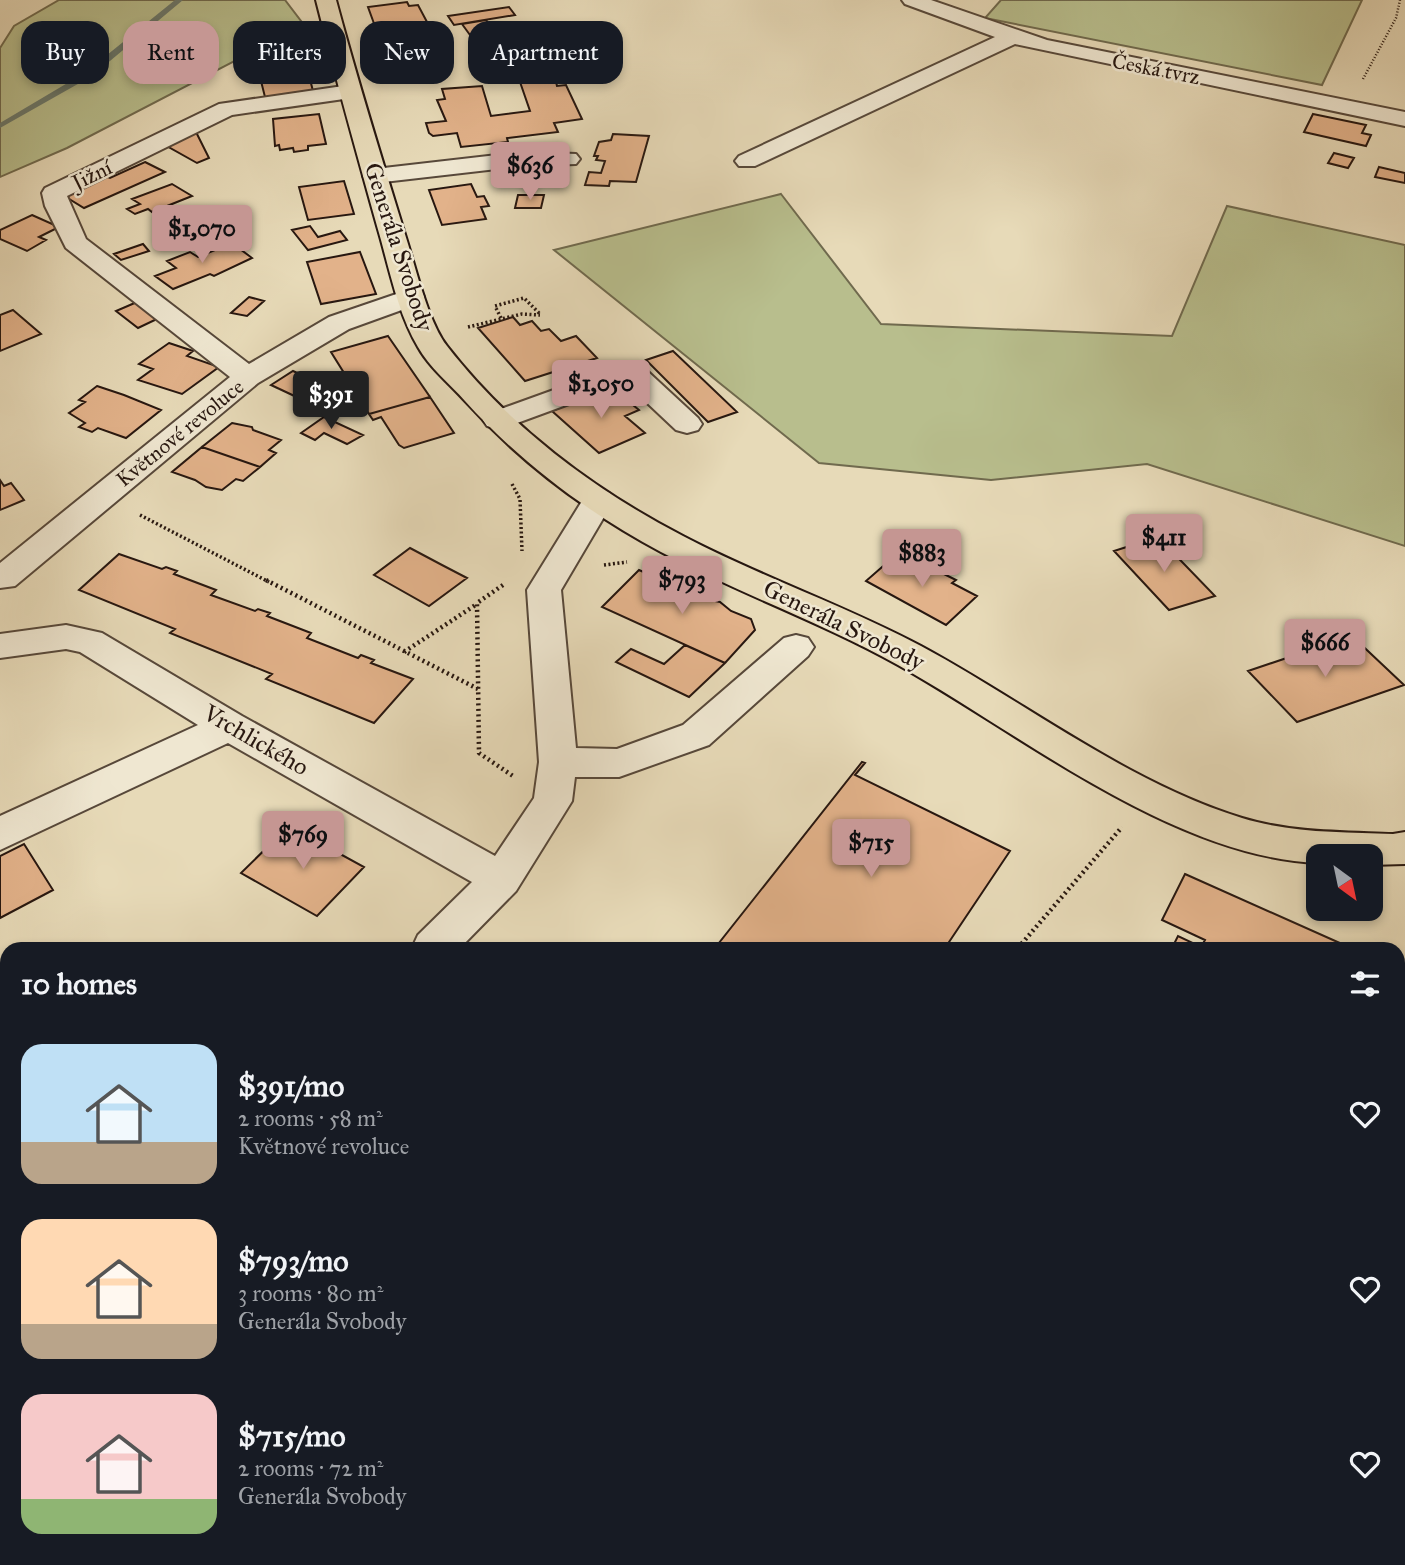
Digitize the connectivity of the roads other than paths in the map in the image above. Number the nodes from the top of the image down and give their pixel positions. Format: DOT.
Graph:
graph roads {
  1 [pos="326,0"];
  2 [pos="912,0"];
  3 [pos="1013,37"];
  4 [pos="349,92"];
  5 [pos="1405,119"];
  6 [pos="568,159"];
  7 [pos="747,161"];
  8 [pos="375,176"];
  9 [pos="411,297"];
  10 [pos="248,377"];
  11 [pos="498,420"];
  12 [pos="687,424"];
  13 [pos="598,500"];
  14 [pos="3,578"];
  15 [pos="0,646"];
  16 [pos="796,647"];
  17 [pos="229,726"];
  18 [pos="558,762"];
  19 [pos="0,834"];
  20 [pos="1405,848"];
  21 [pos="502,879"];
  22 [pos="439,942"];
  1 -- 4 [label="main road, Generála Svobody"];
  2 -- 3 [label="street, Česká tvrz"];
  3 -- 5 [label="street, Česká tvrz"];
  3 -- 7 [label="street"];
  4 -- 8 [label="main road, Generála Svobody"];
  4 -- 10 [label="street, Jižní"];
  6 -- 8 [label="street"];
  8 -- 9 [label="main road, Generála Svobody"];
  9 -- 10 [label="street, Květnové revoluce"];
  9 -- 11 [label="main road, Generála Svobody"];
  10 -- 14 [label="street, Květnové revoluce"];
  11 -- 12 [label="street"];
  11 -- 13 [label="main road, Generála Svobody"];
  13 -- 18 [label="street"];
  13 -- 20 [label="main road, Generála Svobody"];
  15 -- 17 [label="street, Vrchlického"];
  16 -- 18 [label="street"];
  17 -- 19 [label="street"];
  17 -- 21 [label="street, Vrchlického"];
  18 -- 21 [label="street"];
  21 -- 22 [label="street"];
}
